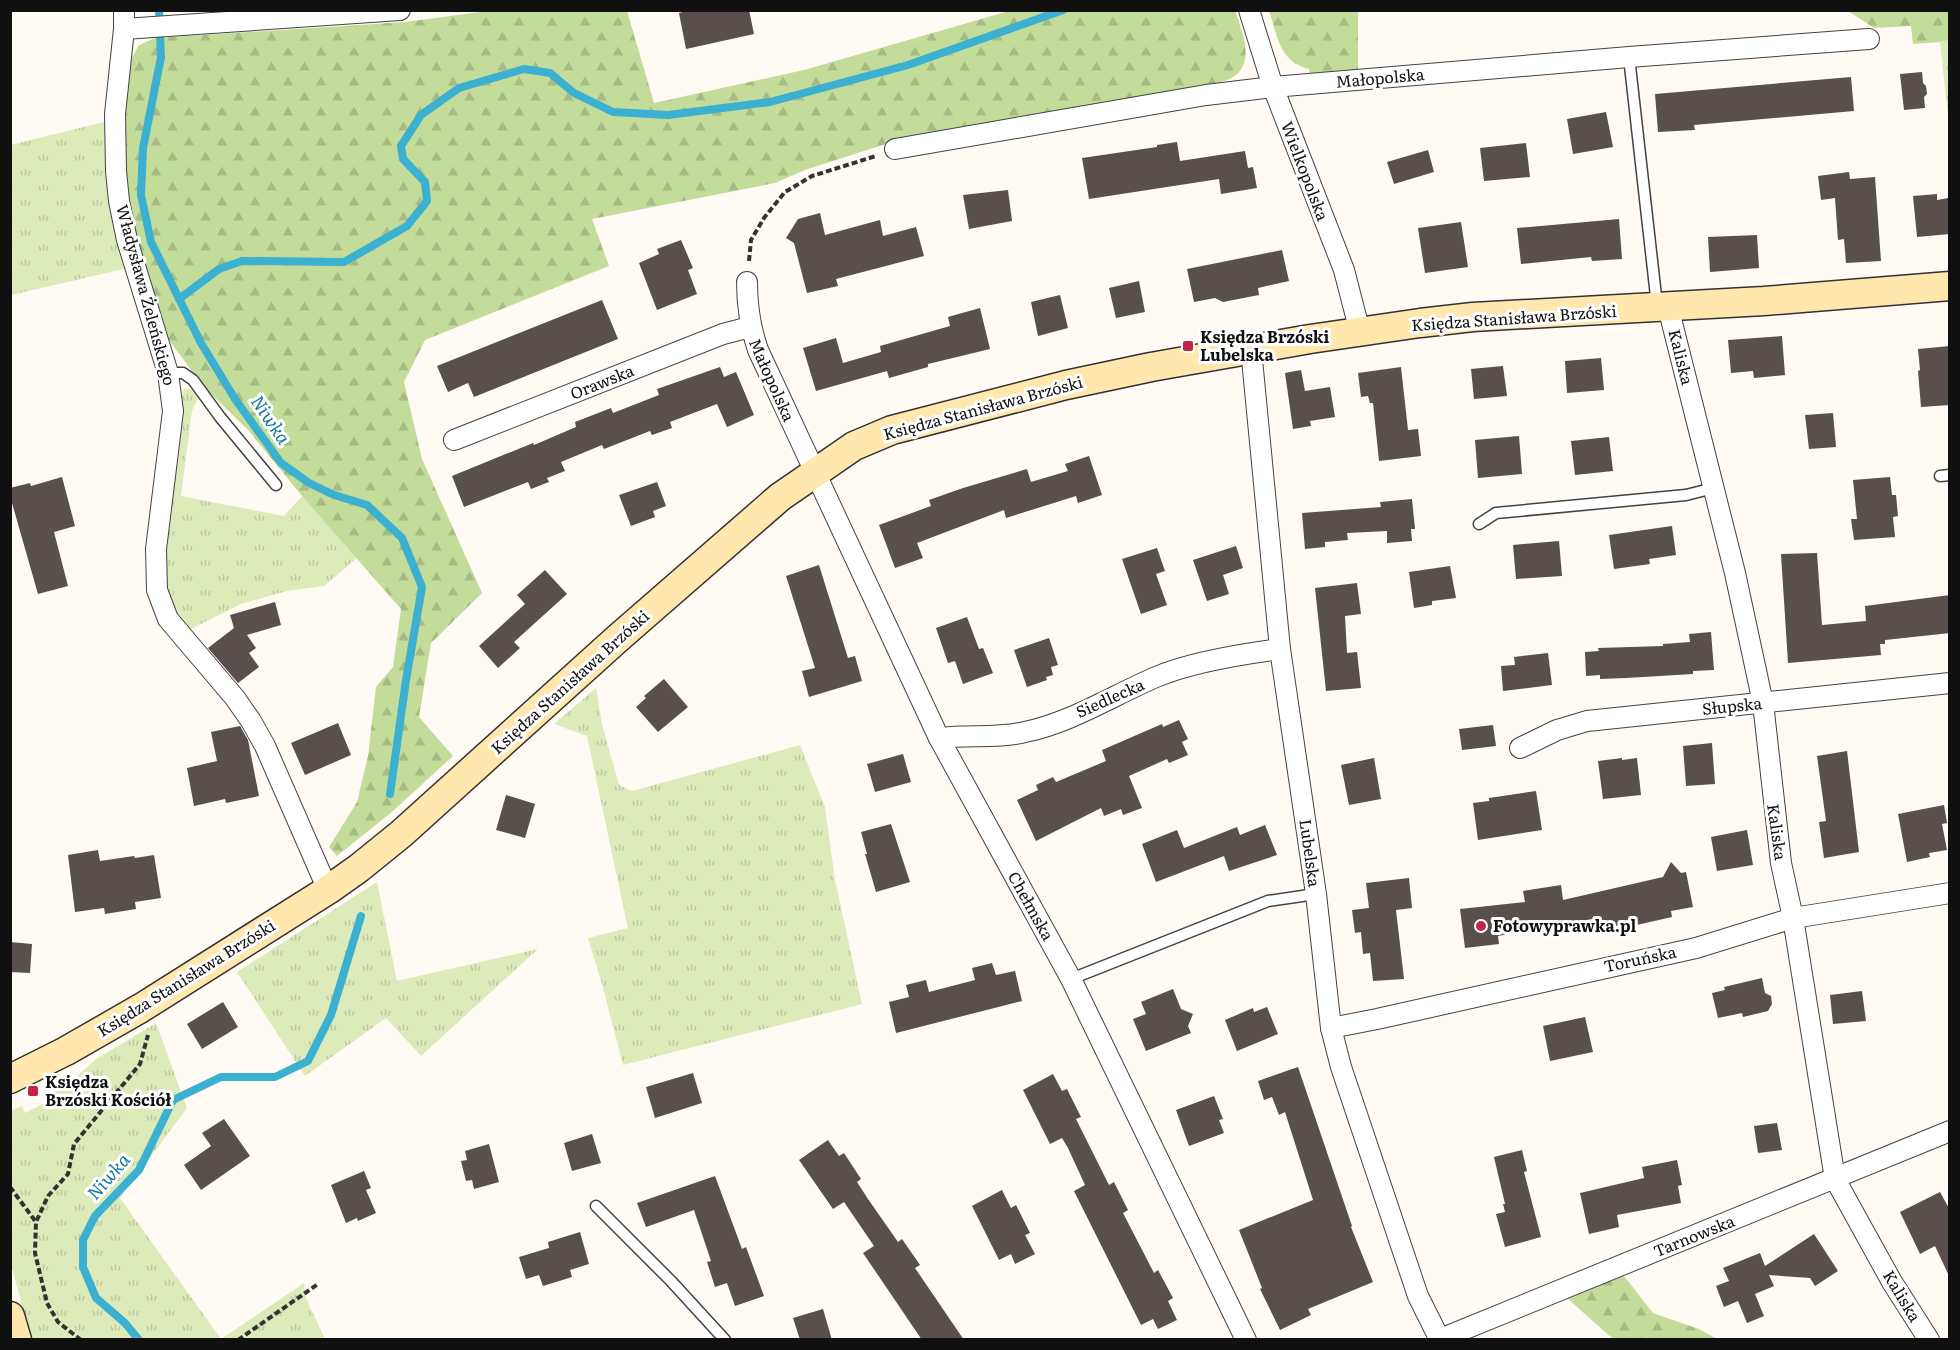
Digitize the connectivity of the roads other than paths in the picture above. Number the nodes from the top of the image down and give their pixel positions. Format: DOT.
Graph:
graph roads {
  1 [pos="400,10"];
  2 [pos="1249,10"];
  3 [pos="124,20"];
  4 [pos="1869,39"];
  5 [pos="1629,57"];
  6 [pos="1273,87"];
  7 [pos="895,149"];
  8 [pos="747,282"];
  9 [pos="1950,286"];
  10 [pos="1663,308"];
  11 [pos="750,327"];
  12 [pos="1360,332"];
  13 [pos="1251,349"];
  14 [pos="168,373"];
  15 [pos="454,440"];
  16 [pos="815,473"];
  17 [pos="276,485"];
  18 [pos="1714,488"];
  19 [pos="1479,524"];
  20 [pos="1280,649"];
  21 [pos="1950,683"];
  22 [pos="1763,703"];
  23 [pos="939,738"];
  24 [pos="1520,748"];
  25 [pos="328,890"];
  26 [pos="1950,893"];
  27 [pos="1316,894"];
  28 [pos="1793,918"];
  29 [pos="1071,979"];
  30 [pos="1331,1028"];
  31 [pos="10,1079"];
  32 [pos="1950,1131"];
  33 [pos="1835,1179"];
  34 [pos="596,1206"];
  35 [pos="10,1316"];
  36 [pos="1439,1339"];
  37 [pos="17,1340"];
  38 [pos="725,1340"];
  39 [pos="1246,1340"];
  40 [pos="1929,1340"];
  1 -- 3 [label="street"];
  2 -- 6 [label="street, Wielkopolska"];
  3 -- 14 [label="street, Władysława Żeleńskiego"];
  4 -- 5 [label="street, Małopolska"];
  5 -- 6 [label="street, Małopolska"];
  5 -- 10 [label="lane"];
  6 -- 7 [label="street, Małopolska"];
  6 -- 12 [label="street, Wielkopolska"];
  8 -- 11 [label="street, Małopolska"];
  9 -- 10 [label="street, Księdza Stanisława Brzóski"];
  10 -- 12 [label="street, Księdza Stanisława Brzóski"];
  10 -- 18 [label="street, Kaliska"];
  11 -- 15 [label="street, Orawska"];
  11 -- 16 [label="street, Małopolska"];
  12 -- 13 [label="street, Księdza Stanisława Brzóski"];
  13 -- 16 [label="street, Księdza Stanisława Brzóski"];
  13 -- 20 [label="street, Lubelska"];
  14 -- 17 [label="lane"];
  14 -- 25 [label="street, Władysława Żeleńskiego"];
  16 -- 23 [label="street, Chełmska"];
  16 -- 25 [label="street, Księdza Stanisława Brzóski"];
  18 -- 19 [label="lane"];
  18 -- 22 [label="street, Kaliska"];
  20 -- 23 [label="street, Siedlecka"];
  20 -- 27 [label="street, Lubelska"];
  21 -- 22 [label="street, Słupska"];
  22 -- 24 [label="street, Słupska"];
  22 -- 28 [label="street, Kaliska"];
  23 -- 29 [label="street, Chełmska"];
  25 -- 31 [label="street, Księdza Stanisława Brzóski"];
  26 -- 28 [label="street, Toruńska"];
  27 -- 29 [label="lane"];
  27 -- 30 [label="street, Lubelska"];
  28 -- 30 [label="street, Toruńska"];
  28 -- 33 [label="street, Kaliska"];
  29 -- 39 [label="street, Chełmska"];
  30 -- 36 [label="street, Lubelska"];
  32 -- 33 [label="street, Tarnowska"];
  33 -- 36 [label="street, Tarnowska"];
  33 -- 40 [label="street, Kaliska"];
  34 -- 38 [label="lane"];
  35 -- 37 [label="street"];
}
